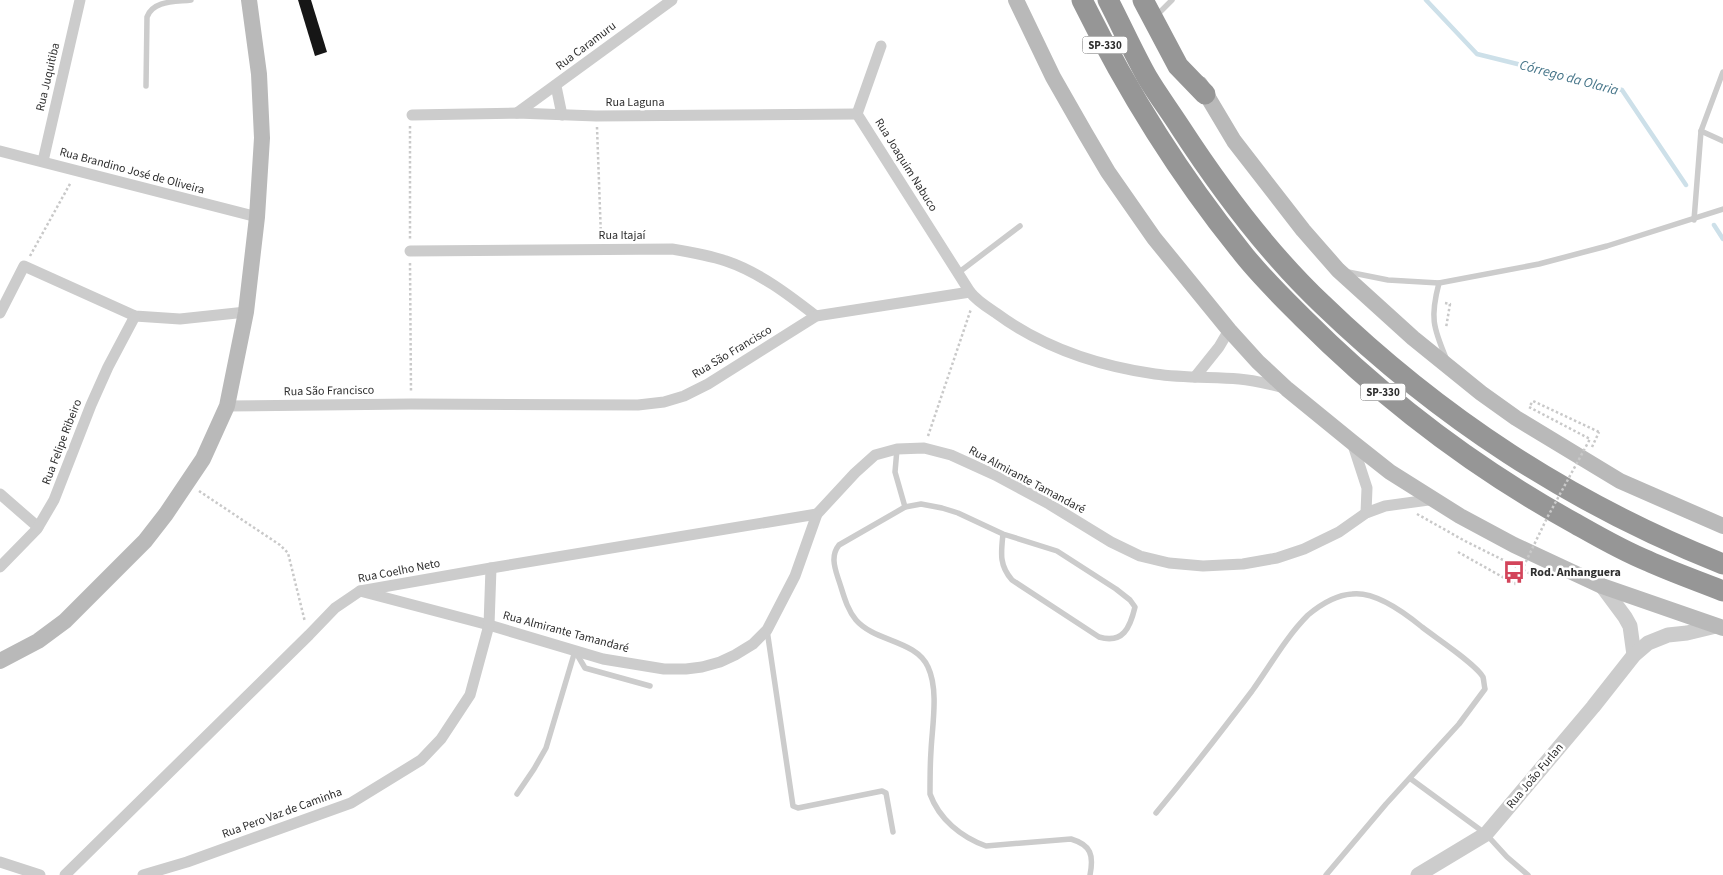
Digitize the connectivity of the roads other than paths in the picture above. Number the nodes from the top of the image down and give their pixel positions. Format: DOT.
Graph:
graph roads {
  1 [pos="80,0"];
  2 [pos="191,0"];
  3 [pos="249,0"];
  4 [pos="672,0"];
  5 [pos="1016,0"];
  6 [pos="1082,0"];
  7 [pos="1108,0"];
  8 [pos="1142,0"];
  9 [pos="1172,0"];
  10 [pos="1156,7"];
  11 [pos="881,46"];
  12 [pos="1723,72"];
  13 [pos="146,86"];
  14 [pos="556,86"];
  15 [pos="1205,94"];
  16 [pos="517,113"];
  17 [pos="562,114"];
  18 [pos="857,114"];
  19 [pos="412,115"];
  20 [pos="1701,131"];
  21 [pos="1723,141"];
  22 [pos="0,151"];
  23 [pos="43,161"];
  24 [pos="1723,209"];
  25 [pos="256,218"];
  26 [pos="1694,220"];
  27 [pos="1020,226"];
  28 [pos="410,251"];
  29 [pos="1338,270"];
  30 [pos="958,273"];
  31 [pos="1439,283"];
  32 [pos="972,295"];
  33 [pos="246,312"];
  34 [pos="0,313"];
  35 [pos="135,316"];
  36 [pos="816,316"];
  37 [pos="1229,330"];
  38 [pos="1450,370"];
  39 [pos="1195,377"];
  40 [pos="1287,389"];
  41 [pos="227,406"];
  42 [pos="1352,442"];
  43 [pos="896,449"];
  44 [pos="0,494"];
  45 [pos="1436,499"];
  46 [pos="905,507"];
  47 [pos="1366,513"];
  48 [pos="817,514"];
  49 [pos="1723,526"];
  50 [pos="38,527"];
  51 [pos="1003,534"];
  52 [pos="1723,564"];
  53 [pos="0,567"];
  54 [pos="491,568"];
  55 [pos="1602,586"];
  56 [pos="360,591"];
  57 [pos="1723,591"];
  58 [pos="489,625"];
  59 [pos="1720,627"];
  60 [pos="767,630"];
  61 [pos="575,651"];
  62 [pos="1634,655"];
  63 [pos="0,661"];
  64 [pos="650,686"];
  65 [pos="1410,779"];
  66 [pos="517,794"];
  67 [pos="1156,813"];
  68 [pos="893,832"];
  69 [pos="1486,834"];
  70 [pos="0,862"];
  71 [pos="1438,868"];
  72 [pos="40,875"];
  73 [pos="66,875"];
  74 [pos="143,875"];
  75 [pos="1090,875"];
  76 [pos="1326,875"];
  77 [pos="1418,875"];
  78 [pos="1528,875"];
  1 -- 23 [label="street, Rua Juquitiba"];
  2 -- 13 [label="lane"];
  3 -- 25 [label="main road"];
  4 -- 14 [label="street, Rua Caramuru"];
  5 -- 37 [label="main road"];
  6 -- 57 [label="highway, SP-330"];
  7 -- 52 [label="highway, SP-330"];
  8 -- 15 [label="highway"];
  9 -- 10 [label="lane"];
  10 -- 15 [label="main road"];
  11 -- 18 [label="street, Rua Joaquim Nabuco"];
  12 -- 20 [label="lane"];
  14 -- 16 [label="street, Rua Caramuru"];
  14 -- 17 [label="street"];
  15 -- 29 [label="main road"];
  16 -- 17 [label="street, Rua Laguna"];
  16 -- 19 [label="street, Rua Laguna"];
  17 -- 18 [label="street, Rua Laguna"];
  18 -- 30 [label="street, Rua Joaquim Nabuco"];
  20 -- 21 [label="lane"];
  20 -- 26 [label="lane"];
  22 -- 23 [label="street, Rua Brandino José de Oliveira"];
  23 -- 25 [label="street, Rua Brandino José de Oliveira"];
  24 -- 26 [label="lane"];
  25 -- 33 [label="main road"];
  26 -- 31 [label="lane"];
  27 -- 30 [label="lane"];
  28 -- 36 [label="street, Rua Itajaí"];
  29 -- 31 [label="lane"];
  29 -- 38 [label="main road"];
  30 -- 32 [label="street, Rua Joaquim Nabuco"];
  31 -- 38 [label="lane"];
  32 -- 36 [label="street, Rua São Francisco"];
  32 -- 39 [label="street"];
  33 -- 35 [label="street"];
  33 -- 41 [label="main road"];
  34 -- 35 [label="street"];
  35 -- 50 [label="street, Rua Felipe Ribeiro"];
  36 -- 41 [label="street, Rua São Francisco"];
  37 -- 39 [label="street"];
  37 -- 40 [label="main road"];
  38 -- 49 [label="main road"];
  39 -- 40 [label="street"];
  40 -- 42 [label="main road"];
  41 -- 63 [label="main road"];
  42 -- 45 [label="main road"];
  42 -- 47 [label="street"];
  43 -- 46 [label="lane"];
  43 -- 47 [label="street, Rua Almirante Tamandaré"];
  43 -- 48 [label="street, Rua Almirante Tamandaré"];
  44 -- 50 [label="street"];
  45 -- 47 [label="street, Rua Almirante Tamandaré"];
  45 -- 55 [label="main road"];
  46 -- 51 [label="lane"];
  46 -- 75 [label="lane"];
  48 -- 54 [label="street, Rua Coelho Neto"];
  48 -- 60 [label="street, Rua Almirante Tamandaré"];
  50 -- 53 [label="street, Rua Felipe Ribeiro"];
  51 -- 51 [label="lane"];
  54 -- 56 [label="street, Rua Coelho Neto"];
  54 -- 58 [label="street, Rua Pero Vaz de Caminha"];
  55 -- 59 [label="main road"];
  55 -- 62 [label="street"];
  56 -- 58 [label="street, Rua Almirante Tamandaré"];
  56 -- 73 [label="street, Rua Coelho Neto"];
  58 -- 61 [label="street, Rua Almirante Tamandaré"];
  58 -- 74 [label="street, Rua Pero Vaz de Caminha"];
  59 -- 62 [label="street, Rua João Furlan"];
  60 -- 61 [label="street, Rua Almirante Tamandaré"];
  60 -- 68 [label="lane"];
  61 -- 64 [label="lane"];
  61 -- 66 [label="lane"];
  62 -- 69 [label="street, Rua João Furlan"];
  65 -- 67 [label="lane"];
  65 -- 69 [label="lane"];
  65 -- 76 [label="lane"];
  69 -- 71 [label="street, Rua João Furlan"];
  69 -- 78 [label="lane"];
  70 -- 72 [label="street"];
  71 -- 77 [label="street, Rua João Furlan"];
}
